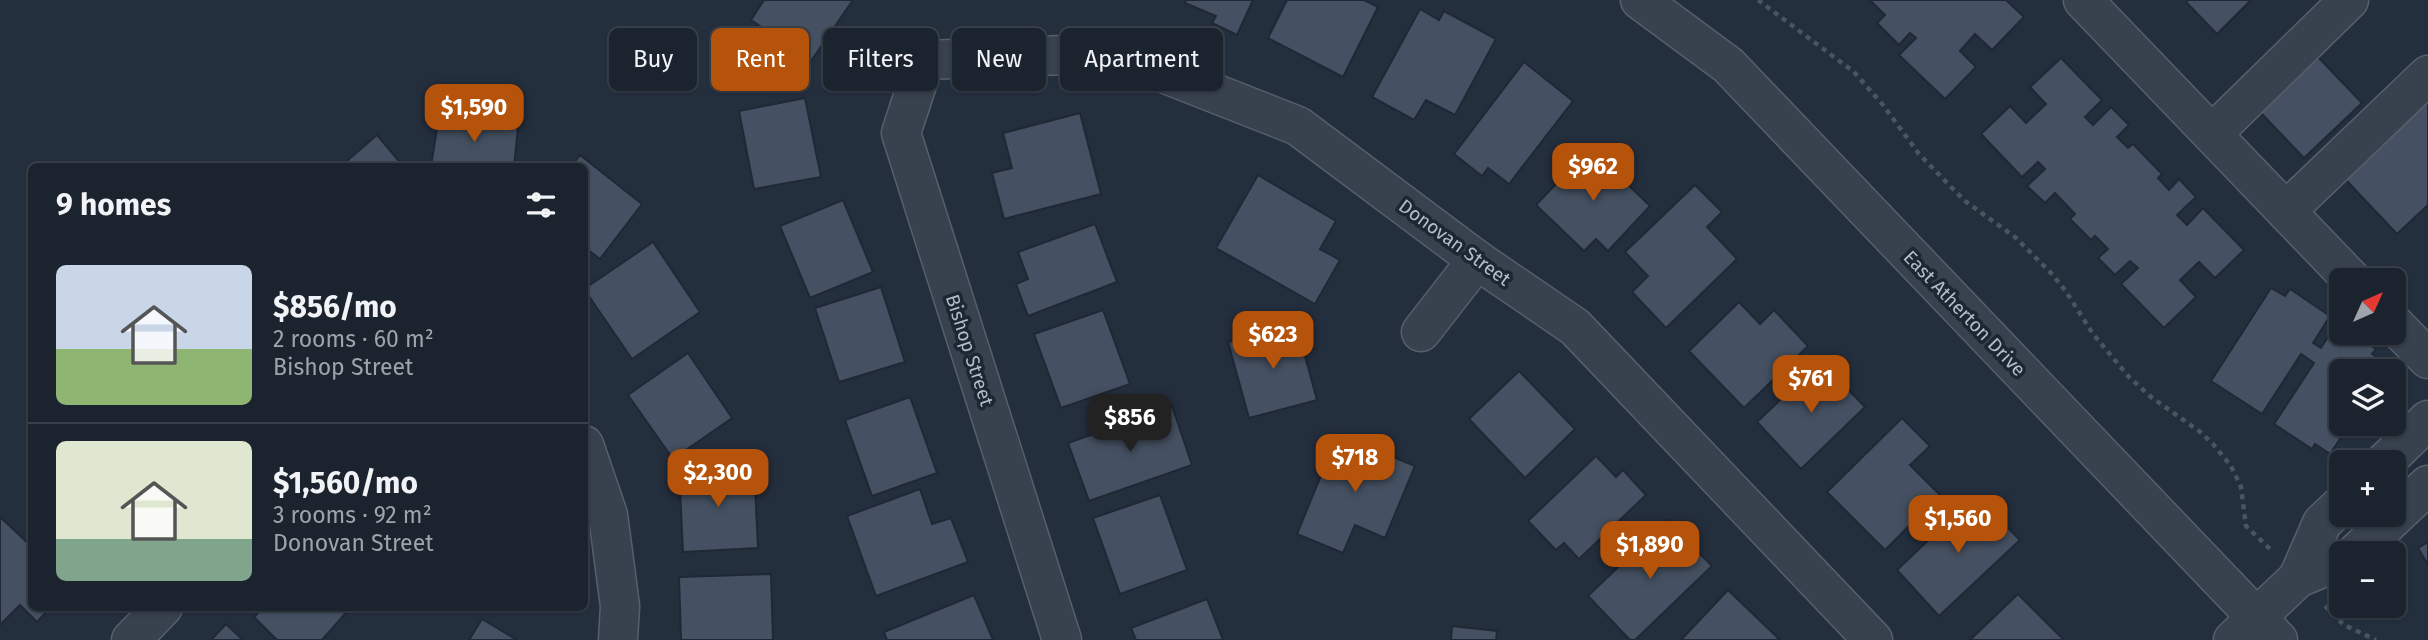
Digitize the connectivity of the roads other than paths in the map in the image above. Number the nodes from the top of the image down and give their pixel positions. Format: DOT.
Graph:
graph roads {
  1 [pos="1640,0"];
  2 [pos="2083,0"];
  3 [pos="2349,0"];
  4 [pos="938,60"];
  5 [pos="2428,75"];
  6 [pos="915,91"];
  7 [pos="2211,134"];
  8 [pos="2286,211"];
  9 [pos="1477,260"];
  10 [pos="2341,268"];
  11 [pos="1421,332"];
  12 [pos="2406,336"];
  13 [pos="2428,359"];
  14 [pos="2428,420"];
  15 [pos="2397,450"];
  16 [pos="588,457"];
  17 [pos="2428,485"];
  18 [pos="2329,516"];
  19 [pos="2369,541"];
  20 [pos="2329,565"];
  21 [pos="2298,578"];
  22 [pos="159,611"];
  23 [pos="2256,633"];
  24 [pos="131,640"];
  25 [pos="618,640"];
  26 [pos="1062,640"];
  27 [pos="1873,640"];
  1 -- 23 [label="street, East Atherton Drive"];
  2 -- 7 [label="street"];
  3 -- 7 [label="street"];
  4 -- 9 [label="street, Donovan Street"];
  5 -- 8 [label="street"];
  6 -- 26 [label="street, Bishop Street"];
  7 -- 8 [label="street"];
  8 -- 10 [label="street"];
  9 -- 11 [label="street"];
  9 -- 27 [label="street, Donovan Street"];
  12 -- 13 [label="street"];
  14 -- 15 [label="street"];
  16 -- 25 [label="street"];
  17 -- 19 [label="street"];
  18 -- 21 [label="street"];
  20 -- 21 [label="street"];
  21 -- 23 [label="street"];
  22 -- 24 [label="street"];
}
